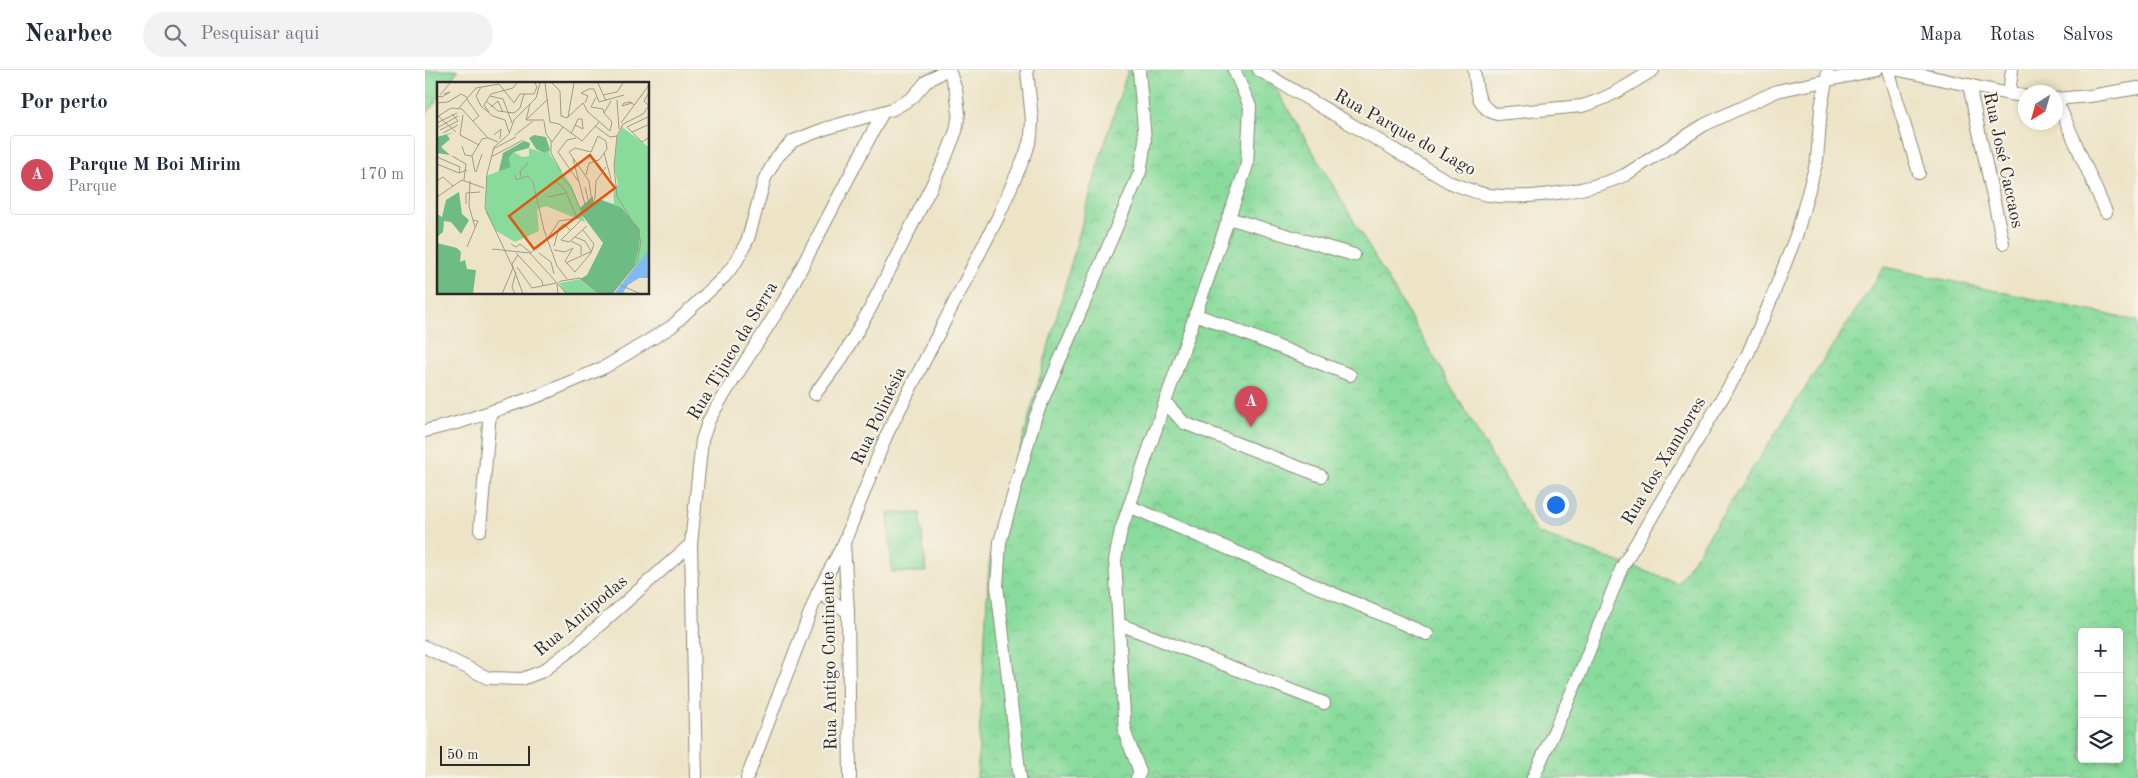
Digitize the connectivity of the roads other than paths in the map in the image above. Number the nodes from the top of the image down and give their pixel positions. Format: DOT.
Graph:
graph roads {
  1 [pos="945,70"];
  2 [pos="949,70"];
  3 [pos="1027,70"];
  4 [pos="1139,70"];
  5 [pos="1234,70"];
  6 [pos="1259,70"];
  7 [pos="1474,70"];
  8 [pos="1653,70"];
  9 [pos="1876,70"];
  10 [pos="1888,70"];
  11 [pos="1899,70"];
  12 [pos="2012,70"];
  13 [pos="1827,75"];
  14 [pos="1969,85"];
  15 [pos="2138,88"];
  16 [pos="2009,94"];
  17 [pos="2018,95"];
  18 [pos="2063,98"];
  19 [pos="883,112"];
  20 [pos="2063,115"];
  21 [pos="1919,174"];
  22 [pos="2106,212"];
  23 [pos="1228,218"];
  24 [pos="2003,243"];
  25 [pos="1354,255"];
  26 [pos="1195,314"];
  27 [pos="1350,375"];
  28 [pos="815,394"];
  29 [pos="1165,402"];
  30 [pos="490,412"];
  31 [pos="425,431"];
  32 [pos="1321,476"];
  33 [pos="1129,506"];
  34 [pos="480,530"];
  35 [pos="844,543"];
  36 [pos="691,544"];
  37 [pos="818,592"];
  38 [pos="848,612"];
  39 [pos="1119,624"];
  40 [pos="1427,634"];
  41 [pos="425,647"];
  42 [pos="1324,703"];
  43 [pos="696,778"];
  44 [pos="747,778"];
  45 [pos="850,778"];
  46 [pos="1020,778"];
  47 [pos="1137,778"];
  48 [pos="1533,778"];
  1 -- 19 [label="street"];
  2 -- 28 [label="street"];
  3 -- 35 [label="street, Rua Polinésia"];
  4 -- 46 [label="street"];
  5 -- 23 [label="street"];
  6 -- 13 [label="street, Rua Parque do Lago"];
  7 -- 8 [label="street"];
  9 -- 13 [label="street, Rua Parque do Lago"];
  10 -- 21 [label="street"];
  11 -- 14 [label="street"];
  12 -- 16 [label="street"];
  13 -- 48 [label="street, Rua dos Xambores"];
  14 -- 16 [label="street"];
  14 -- 24 [label="street, Rua José Caccaos"];
  15 -- 18 [label="street"];
  16 -- 17 [label="street"];
  19 -- 30 [label="street"];
  19 -- 36 [label="street, Rua Tijuco da Serra"];
  20 -- 22 [label="street"];
  23 -- 25 [label="street"];
  23 -- 26 [label="street"];
  26 -- 27 [label="street"];
  26 -- 29 [label="street"];
  29 -- 32 [label="street"];
  29 -- 33 [label="street"];
  30 -- 31 [label="street"];
  30 -- 34 [label="street"];
  33 -- 39 [label="street"];
  33 -- 40 [label="street"];
  35 -- 37 [label="street, Rua Polinésia"];
  35 -- 38 [label="street, Rua Antigo Continente"];
  36 -- 41 [label="street, Rua Antipodas"];
  36 -- 43 [label="street, Rua Tijuco da Serra"];
  37 -- 38 [label="street"];
  37 -- 44 [label="street, Rua Polinésia"];
  38 -- 45 [label="street, Rua Antigo Continente"];
  39 -- 42 [label="street"];
  39 -- 47 [label="street"];
}
